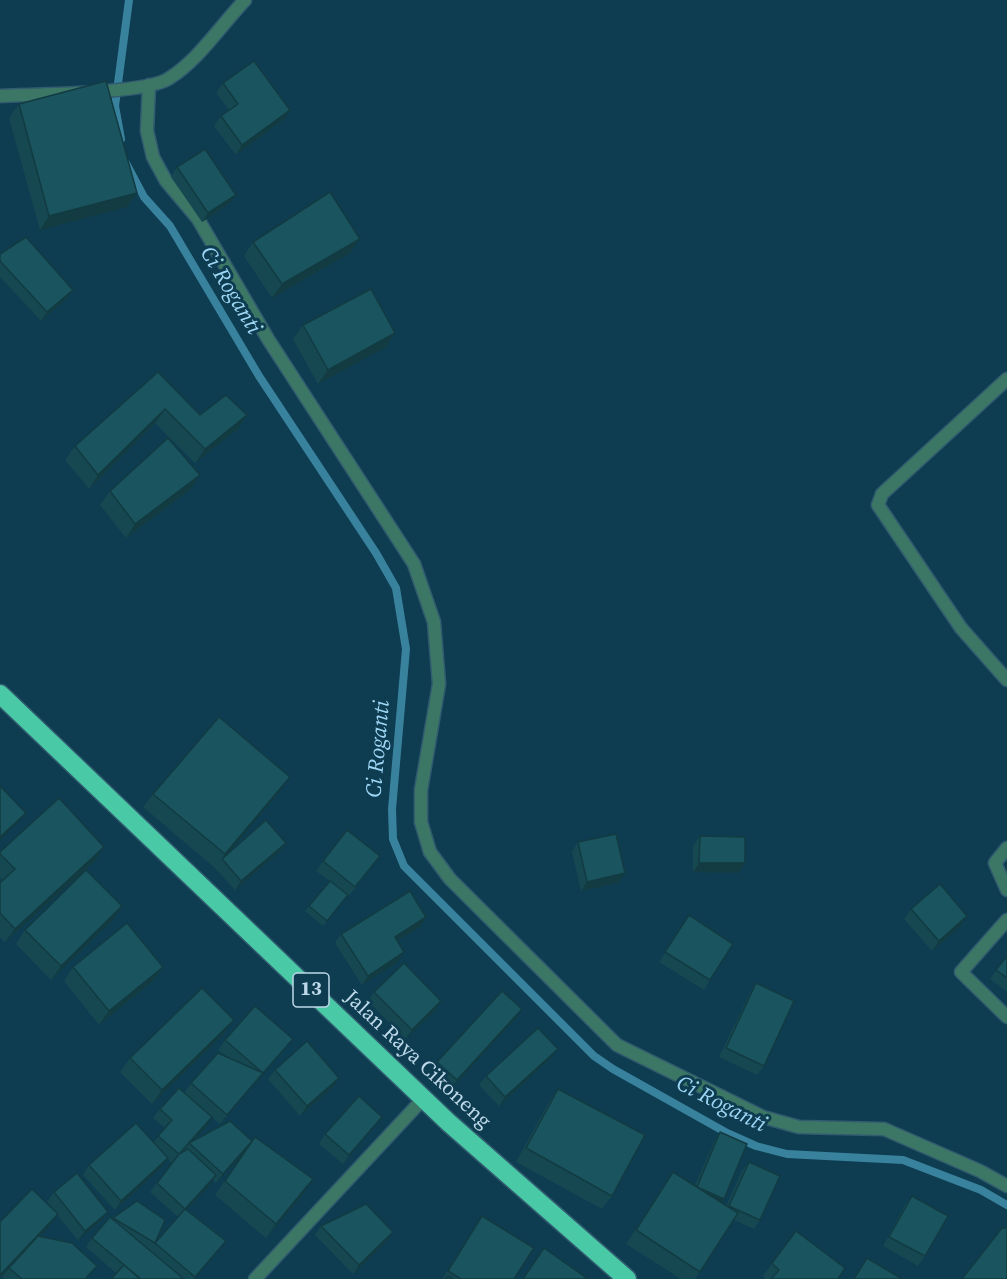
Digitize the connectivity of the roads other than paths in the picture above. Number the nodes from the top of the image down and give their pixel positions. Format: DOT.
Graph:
graph roads {
  1 [pos="245,0"];
  2 [pos="149,85"];
  3 [pos="0,96"];
  4 [pos="1007,379"];
  5 [pos="1007,680"];
  6 [pos="0,694"];
  7 [pos="1007,848"];
  8 [pos="1007,890"];
  9 [pos="1007,920"];
  10 [pos="1007,1017"];
  11 [pos="424,1098"];
  12 [pos="1007,1186"];
  13 [pos="255,1279"];
  14 [pos="627,1279"];
  1 -- 2 [label="street"];
  2 -- 3 [label="street"];
  2 -- 12 [label="street"];
  4 -- 5 [label="street"];
  6 -- 11 [label="highway, Jalan Raya Cikoneng / 13"];
  7 -- 8 [label="street"];
  9 -- 10 [label="street"];
  11 -- 13 [label="street"];
  11 -- 14 [label="highway, Jalan Raya Cikoneng / 13"];
}
